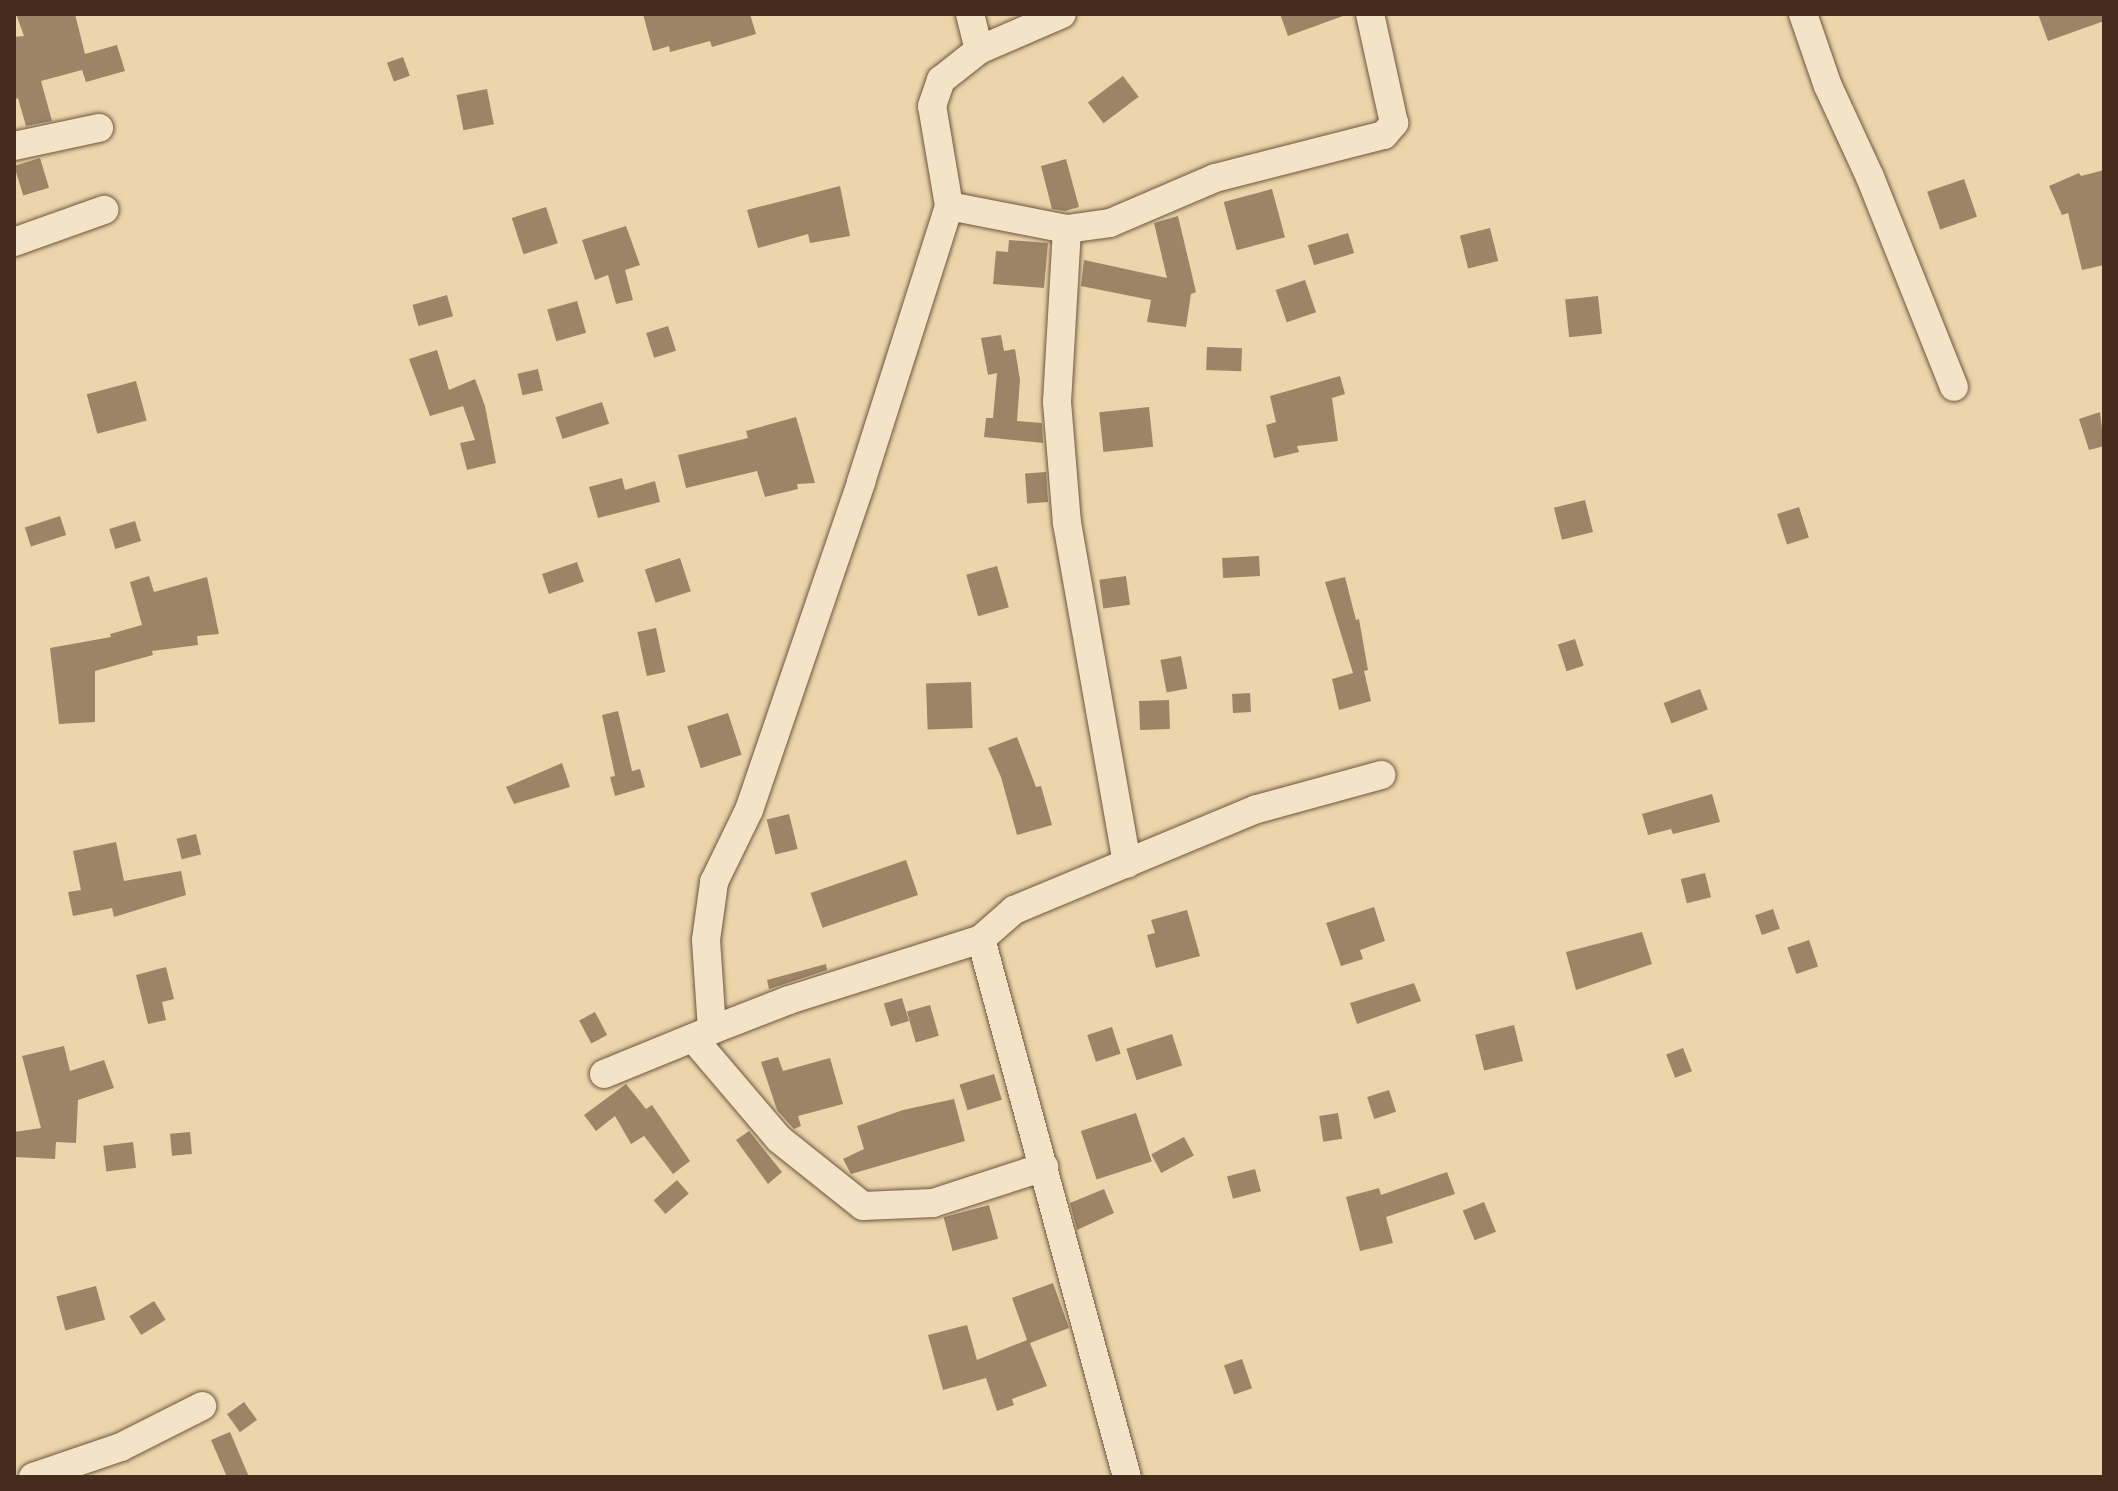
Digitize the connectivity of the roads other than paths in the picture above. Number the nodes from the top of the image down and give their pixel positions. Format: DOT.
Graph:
graph roads {
  1 [pos="970,14"];
  2 [pos="1062,14"];
  3 [pos="1370,14"];
  4 [pos="1803,14"];
  5 [pos="979,50"];
  6 [pos="99,128"];
  7 [pos="14,146"];
  8 [pos="949,206"];
  9 [pos="104,210"];
  10 [pos="1067,229"];
  11 [pos="14,242"];
  12 [pos="1954,387"];
  13 [pos="1381,775"];
  14 [pos="1127,864"];
  15 [pos="981,939"];
  16 [pos="702,1034"];
  17 [pos="604,1074"];
  18 [pos="1044,1167"];
  19 [pos="202,1406"];
  20 [pos="33,1477"];
  21 [pos="1127,1477"];
  1 -- 5 [label="street"];
  2 -- 5 [label="street"];
  3 -- 10 [label="street"];
  4 -- 12 [label="street"];
  5 -- 8 [label="street"];
  6 -- 7 [label="street"];
  8 -- 10 [label="street"];
  8 -- 16 [label="street"];
  9 -- 11 [label="street"];
  10 -- 14 [label="street"];
  13 -- 14 [label="street"];
  14 -- 15 [label="street"];
  15 -- 16 [label="street"];
  15 -- 18 [label="street"];
  16 -- 17 [label="street"];
  16 -- 18 [label="street"];
  18 -- 21 [label="street"];
  19 -- 20 [label="street"];
}
